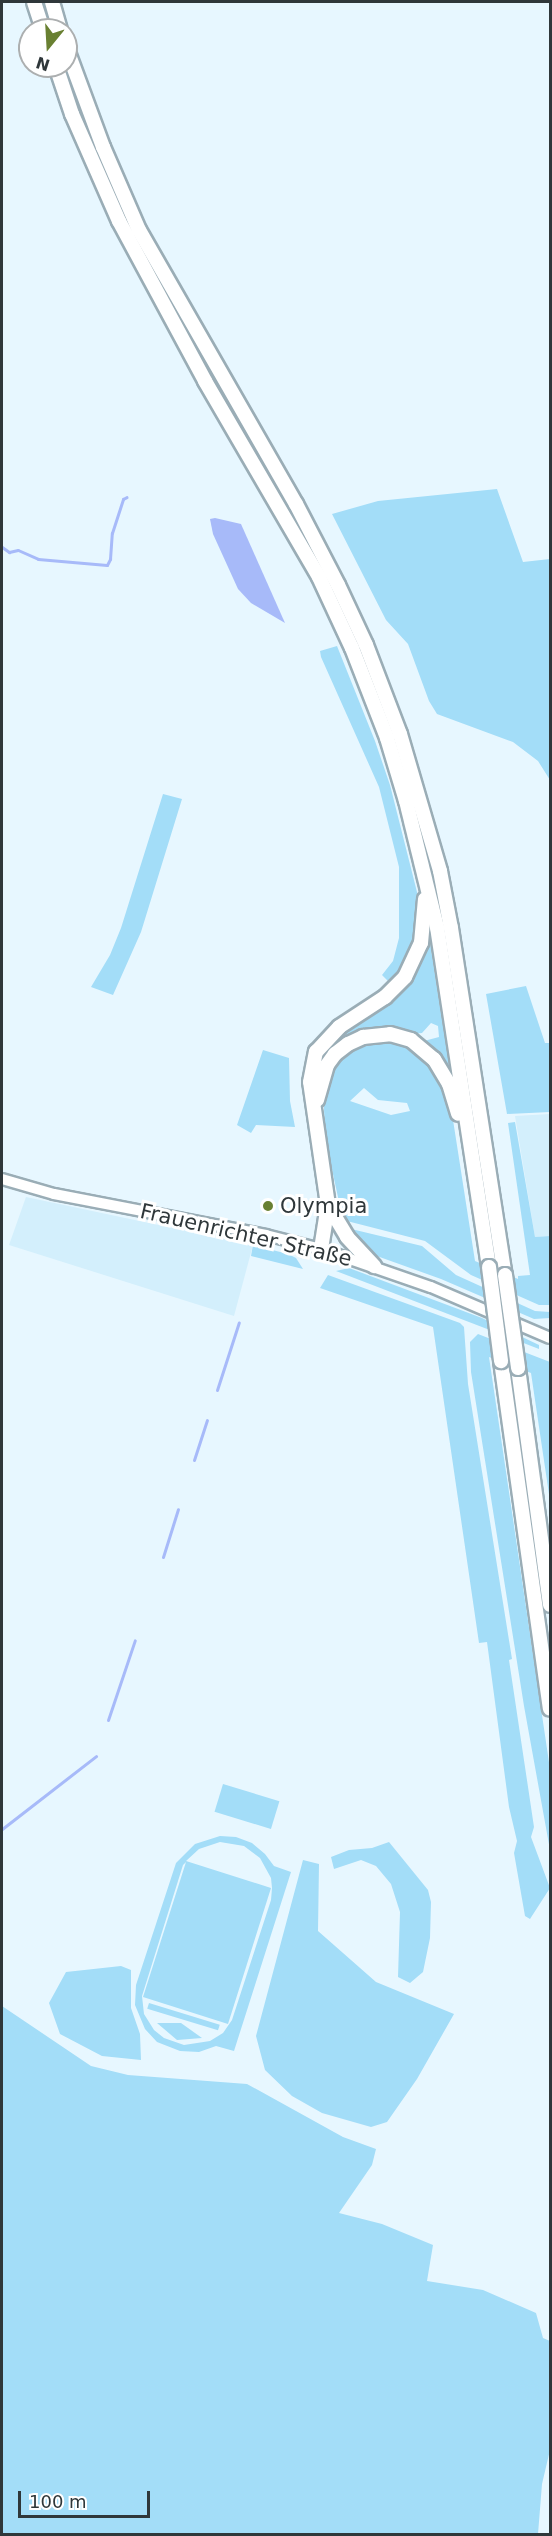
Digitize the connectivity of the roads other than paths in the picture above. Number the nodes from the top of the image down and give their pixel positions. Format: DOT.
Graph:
graph roads {
  1 [pos="34,2"];
  2 [pos="52,2"];
  3 [pos="39,18"];
  4 [pos="57,18"];
  5 [pos="60,78"];
  6 [pos="77,78"];
  7 [pos="425,873"];
  8 [pos="315,1108"];
  9 [pos="475,1178"];
  10 [pos="2,1179"];
  11 [pos="328,1205"];
  12 [pos="321,1249"];
  13 [pos="374,1266"];
  14 [pos="550,1338"];
  15 [pos="536,1498"];
  16 [pos="550,1553"];
  17 [pos="550,1605"];
  18 [pos="550,1709"];
  1 -- 3 [label="highway"];
  2 -- 4 [label="highway"];
  5 -- 7 [label="highway"];
  6 -- 15 [label="highway, bridge"];
  7 -- 8 [label="highway"];
  7 -- 9 [label="highway"];
  8 -- 9 [label="highway"];
  8 -- 11 [label="highway"];
  9 -- 18 [label="highway, bridge"];
  10 -- 12 [label="main road, Frauenrichter Straße"];
  11 -- 12 [label="highway"];
  11 -- 13 [label="highway"];
  12 -- 13 [label="main road, Frauenrichter Straße"];
  13 -- 14 [label="main road, Frauenrichter Straße"];
  15 -- 16 [label="highway"];
  15 -- 17 [label="highway"];
}
